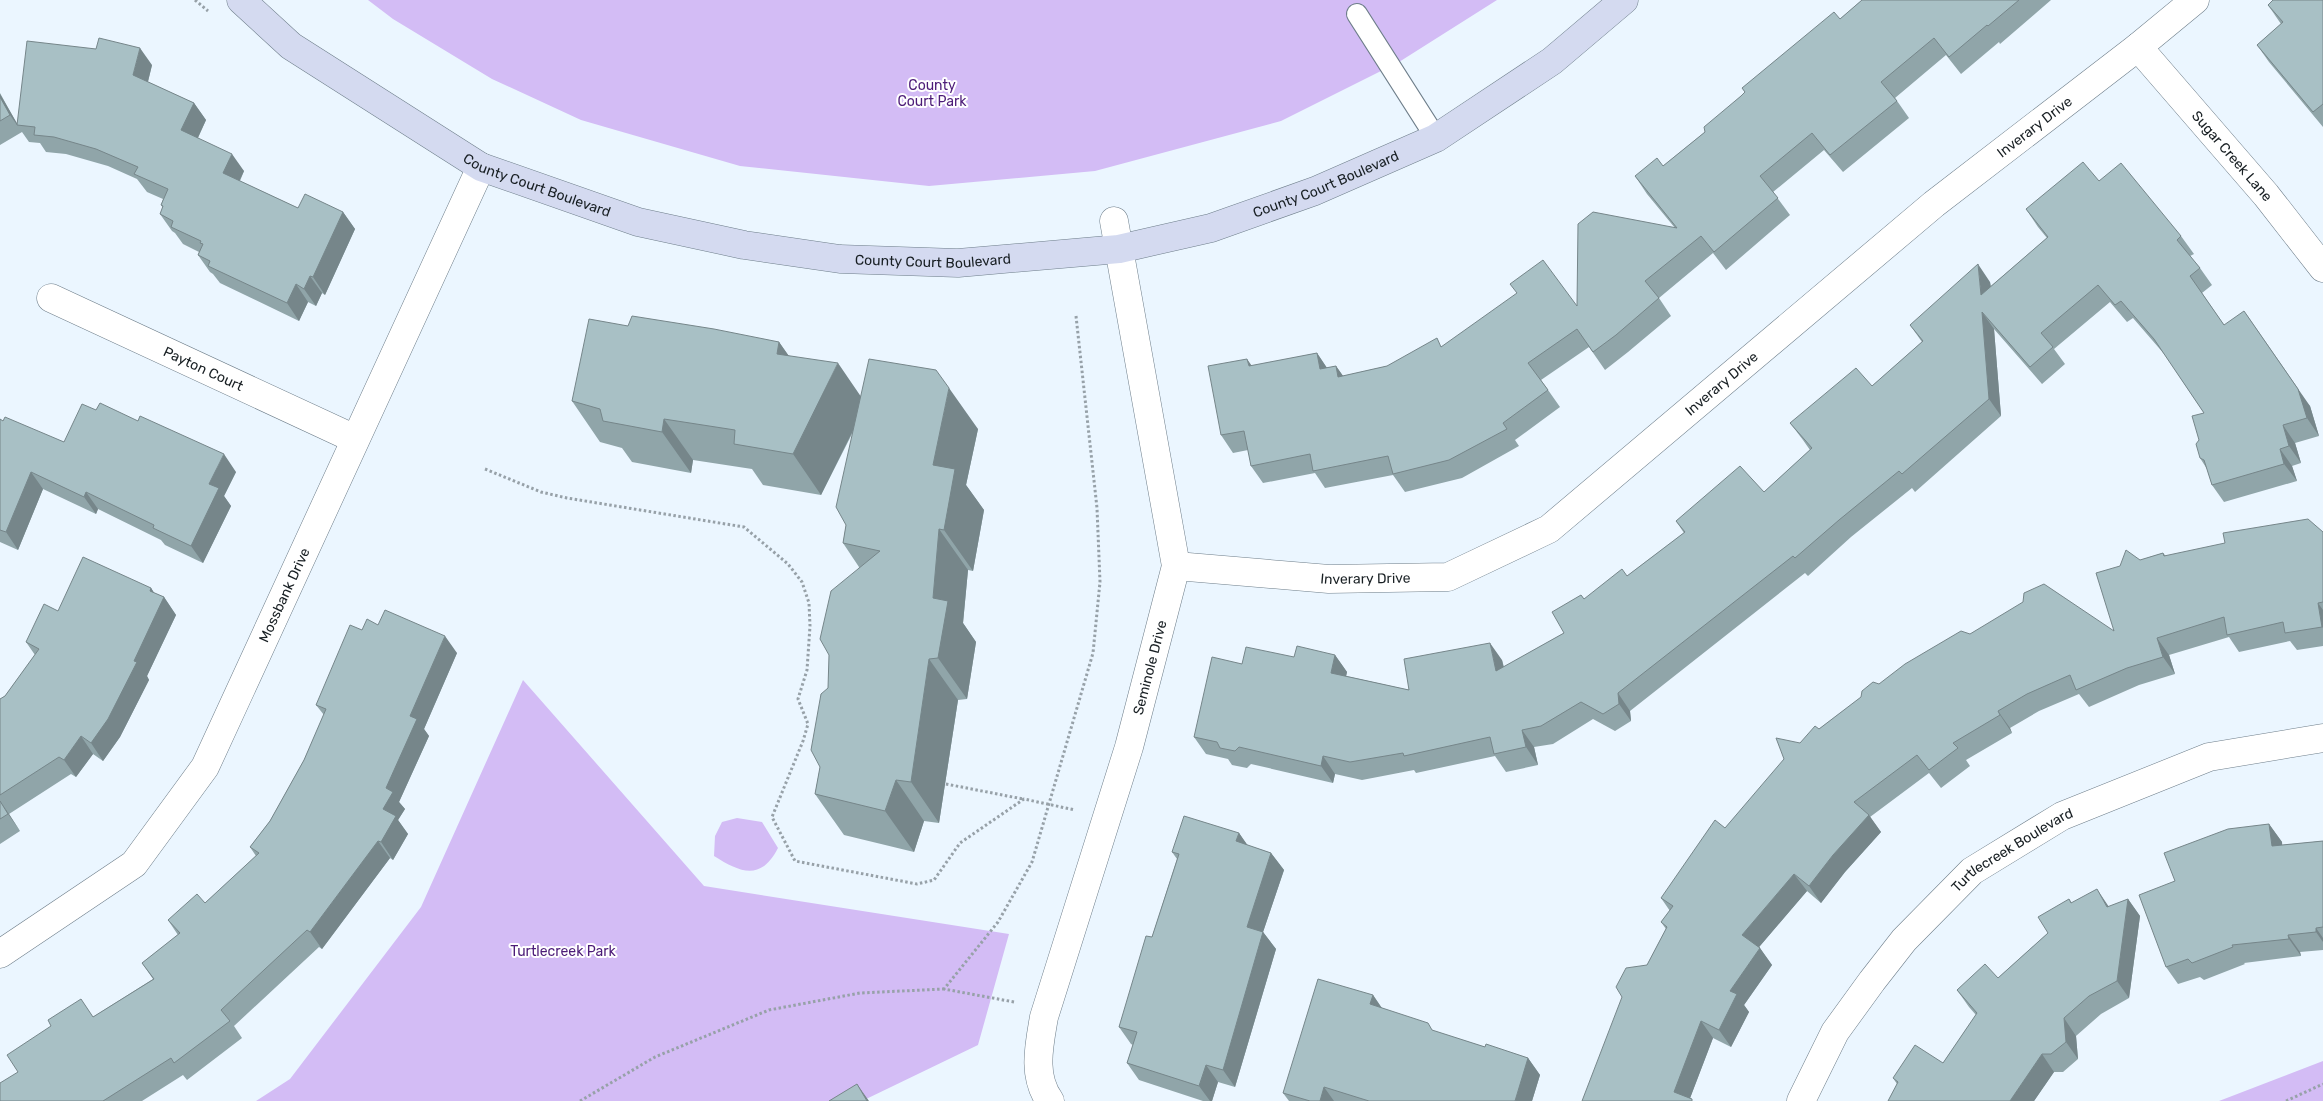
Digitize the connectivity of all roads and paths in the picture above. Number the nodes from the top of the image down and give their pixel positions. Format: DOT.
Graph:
graph roads {
  1 [pos="195,0"];
  2 [pos="241,0"];
  3 [pos="1624,0"];
  4 [pos="2195,0"];
  5 [pos="211,12"];
  6 [pos="1357,14"];
  7 [pos="2138,47"];
  8 [pos="1436,138"];
  9 [pos="481,167"];
  10 [pos="1114,221"];
  11 [pos="1119,249"];
  12 [pos="2323,268"];
  13 [pos="51,298"];
  14 [pos="1076,316"];
  15 [pos="355,439"];
  16 [pos="485,469"];
  17 [pos="1176,566"];
  18 [pos="2323,738"];
  19 [pos="936,782"];
  20 [pos="1024,799"];
  21 [pos="1049,804"];
  22 [pos="1107,817"];
  23 [pos="0,954"];
  24 [pos="944,989"];
  25 [pos="1047,1008"];
  26 [pos="2323,1084"];
  27 [pos="580,1101"];
  28 [pos="1050,1101"];
  29 [pos="1801,1101"];
  30 [pos="2286,1101"];
  1 -- 5 [label="path"];
  2 -- 9 [label="street, County Court Boulevard"];
  3 -- 8 [label="street, County Court Boulevard"];
  4 -- 7 [label="street, Inverary Drive"];
  6 -- 8 [label="lane"];
  7 -- 12 [label="street, Sugar Creek Lane"];
  7 -- 17 [label="street, Inverary Drive"];
  8 -- 11 [label="street, County Court Boulevard"];
  9 -- 11 [label="street, County Court Boulevard"];
  9 -- 15 [label="street, Mossbank Drive"];
  10 -- 11 [label="street, Seminole Drive"];
  11 -- 17 [label="street, Seminole Drive"];
  13 -- 15 [label="street, Payton Court"];
  14 -- 21 [label="path"];
  15 -- 23 [label="street, Mossbank Drive"];
  16 -- 20 [label="path"];
  17 -- 22 [label="street, Seminole Drive"];
  18 -- 29 [label="street, Turtlecreek Boulevard"];
  19 -- 20 [label="path"];
  20 -- 21 [label="path"];
  21 -- 22 [label="path"];
  21 -- 24 [label="path"];
  22 -- 25 [label="street, Seminole Drive"];
  24 -- 25 [label="path"];
  24 -- 27 [label="path"];
  25 -- 28 [label="street, Seminole Drive"];
  26 -- 30 [label="path"];
}
